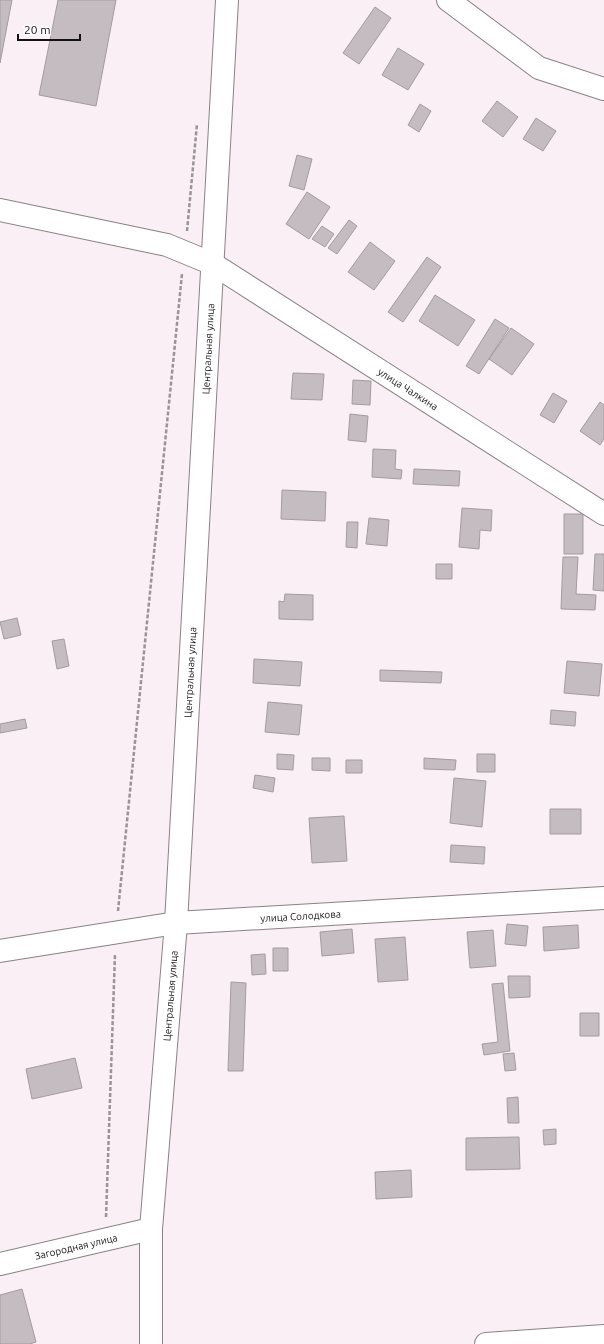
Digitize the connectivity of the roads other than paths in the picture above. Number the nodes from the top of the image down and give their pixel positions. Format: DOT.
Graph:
graph roads {
  1 [pos="227,0"];
  2 [pos="448,0"];
  3 [pos="604,88"];
  4 [pos="0,210"];
  5 [pos="212,264"];
  6 [pos="604,514"];
  7 [pos="604,898"];
  8 [pos="176,923"];
  9 [pos="0,951"];
  10 [pos="151,1229"];
  11 [pos="0,1264"];
  12 [pos="604,1336"];
  13 [pos="150,1344"];
  14 [pos="486,1344"];
  1 -- 5 [label="street, Центральная улица"];
  2 -- 3 [label="street"];
  4 -- 5 [label="street, улица Чалкина"];
  5 -- 6 [label="street, улица Чалкина"];
  5 -- 8 [label="street, Центральная улица"];
  7 -- 8 [label="street, улица Солодкова"];
  8 -- 9 [label="street, улица Солодкова"];
  8 -- 10 [label="street, Центральная улица"];
  10 -- 11 [label="street, Загородная улица"];
  10 -- 13 [label="street, Центральная улица"];
  12 -- 14 [label="street"];
}
